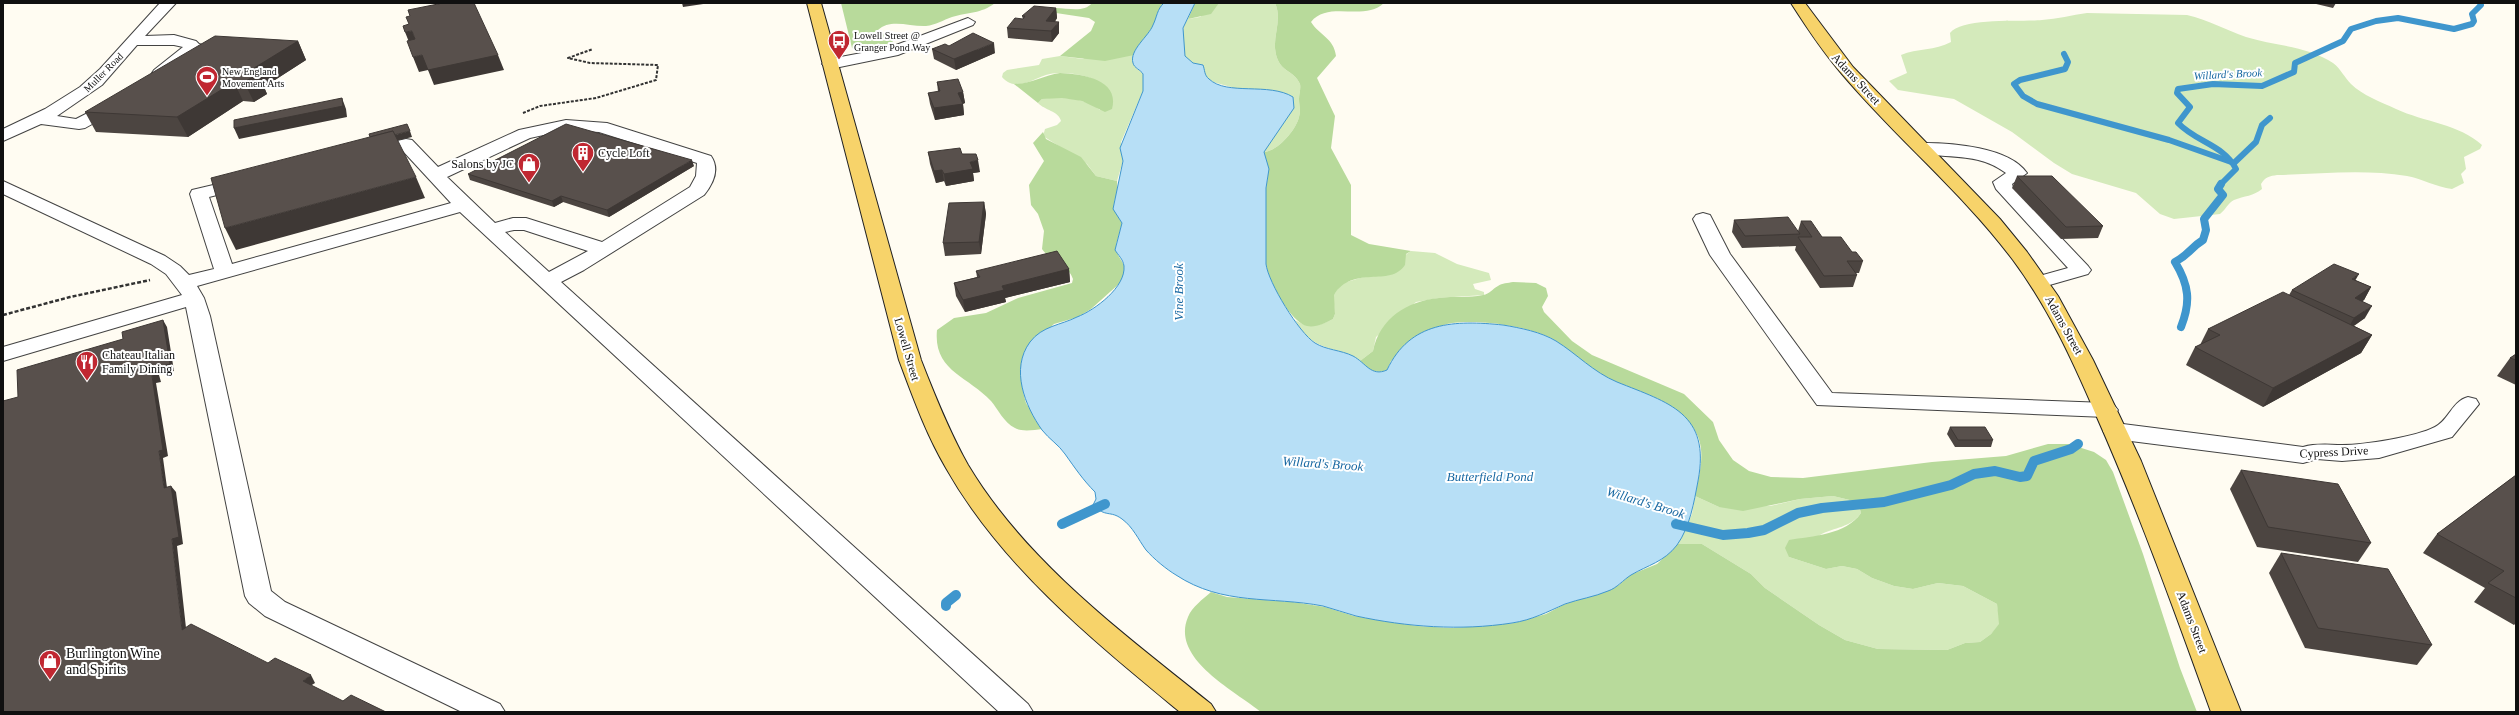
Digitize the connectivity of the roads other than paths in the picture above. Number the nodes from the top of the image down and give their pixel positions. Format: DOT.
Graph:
graph roads {
  1 [pos="169,3"];
  2 [pos="814,3"];
  3 [pos="1798,3"];
  4 [pos="968,22"];
  5 [pos="132,41"];
  6 [pos="190,49"];
  7 [pos="217,50"];
  8 [pos="830,64"];
  9 [pos="150,82"];
  10 [pos="130,96"];
  11 [pos="38,119"];
  12 [pos="3,136"];
  13 [pos="1923,148"];
  14 [pos="352,157"];
  15 [pos="436,175"];
  16 [pos="261,179"];
  17 [pos="3,187"];
  18 [pos="464,205"];
  19 [pos="1703,219"];
  20 [pos="492,230"];
  21 [pos="603,249"];
  22 [pos="225,272"];
  23 [pos="547,281"];
  24 [pos="2039,282"];
  25 [pos="184,284"];
  26 [pos="3,354"];
  27 [pos="2468,404"];
  28 [pos="2110,420"];
  29 [pos="490,712"];
  30 [pos="1018,712"];
  31 [pos="1201,712"];
  32 [pos="2226,712"];
  1 -- 5 [label="street, Muller Road"];
  2 -- 8 [label="main road, Lowell Street"];
  3 -- 13 [label="main road, Adams Street"];
  4 -- 8 [label="street"];
  5 -- 6 [label="street"];
  5 -- 11 [label="street, Muller Road"];
  6 -- 7 [label="street"];
  6 -- 9 [label="street"];
  8 -- 31 [label="main road, Lowell Street"];
  10 -- 11 [label="street"];
  11 -- 12 [label="street, Muller Road"];
  13 -- 24 [label="main road, Adams Street"];
  13 -- 24 [label="street"];
  14 -- 15 [label="street"];
  15 -- 18 [label="street"];
  15 -- 21 [label="street"];
  16 -- 22 [label="street"];
  17 -- 25 [label="street"];
  18 -- 20 [label="street"];
  18 -- 22 [label="street"];
  19 -- 28 [label="street, Cypress Drive"];
  20 -- 21 [label="street"];
  20 -- 23 [label="street"];
  21 -- 23 [label="street"];
  22 -- 25 [label="street"];
  23 -- 30 [label="street"];
  24 -- 28 [label="main road, Adams Street"];
  25 -- 26 [label="street"];
  25 -- 29 [label="street"];
  27 -- 28 [label="street, Cypress Drive"];
  28 -- 32 [label="main road, Adams Street"];
}
